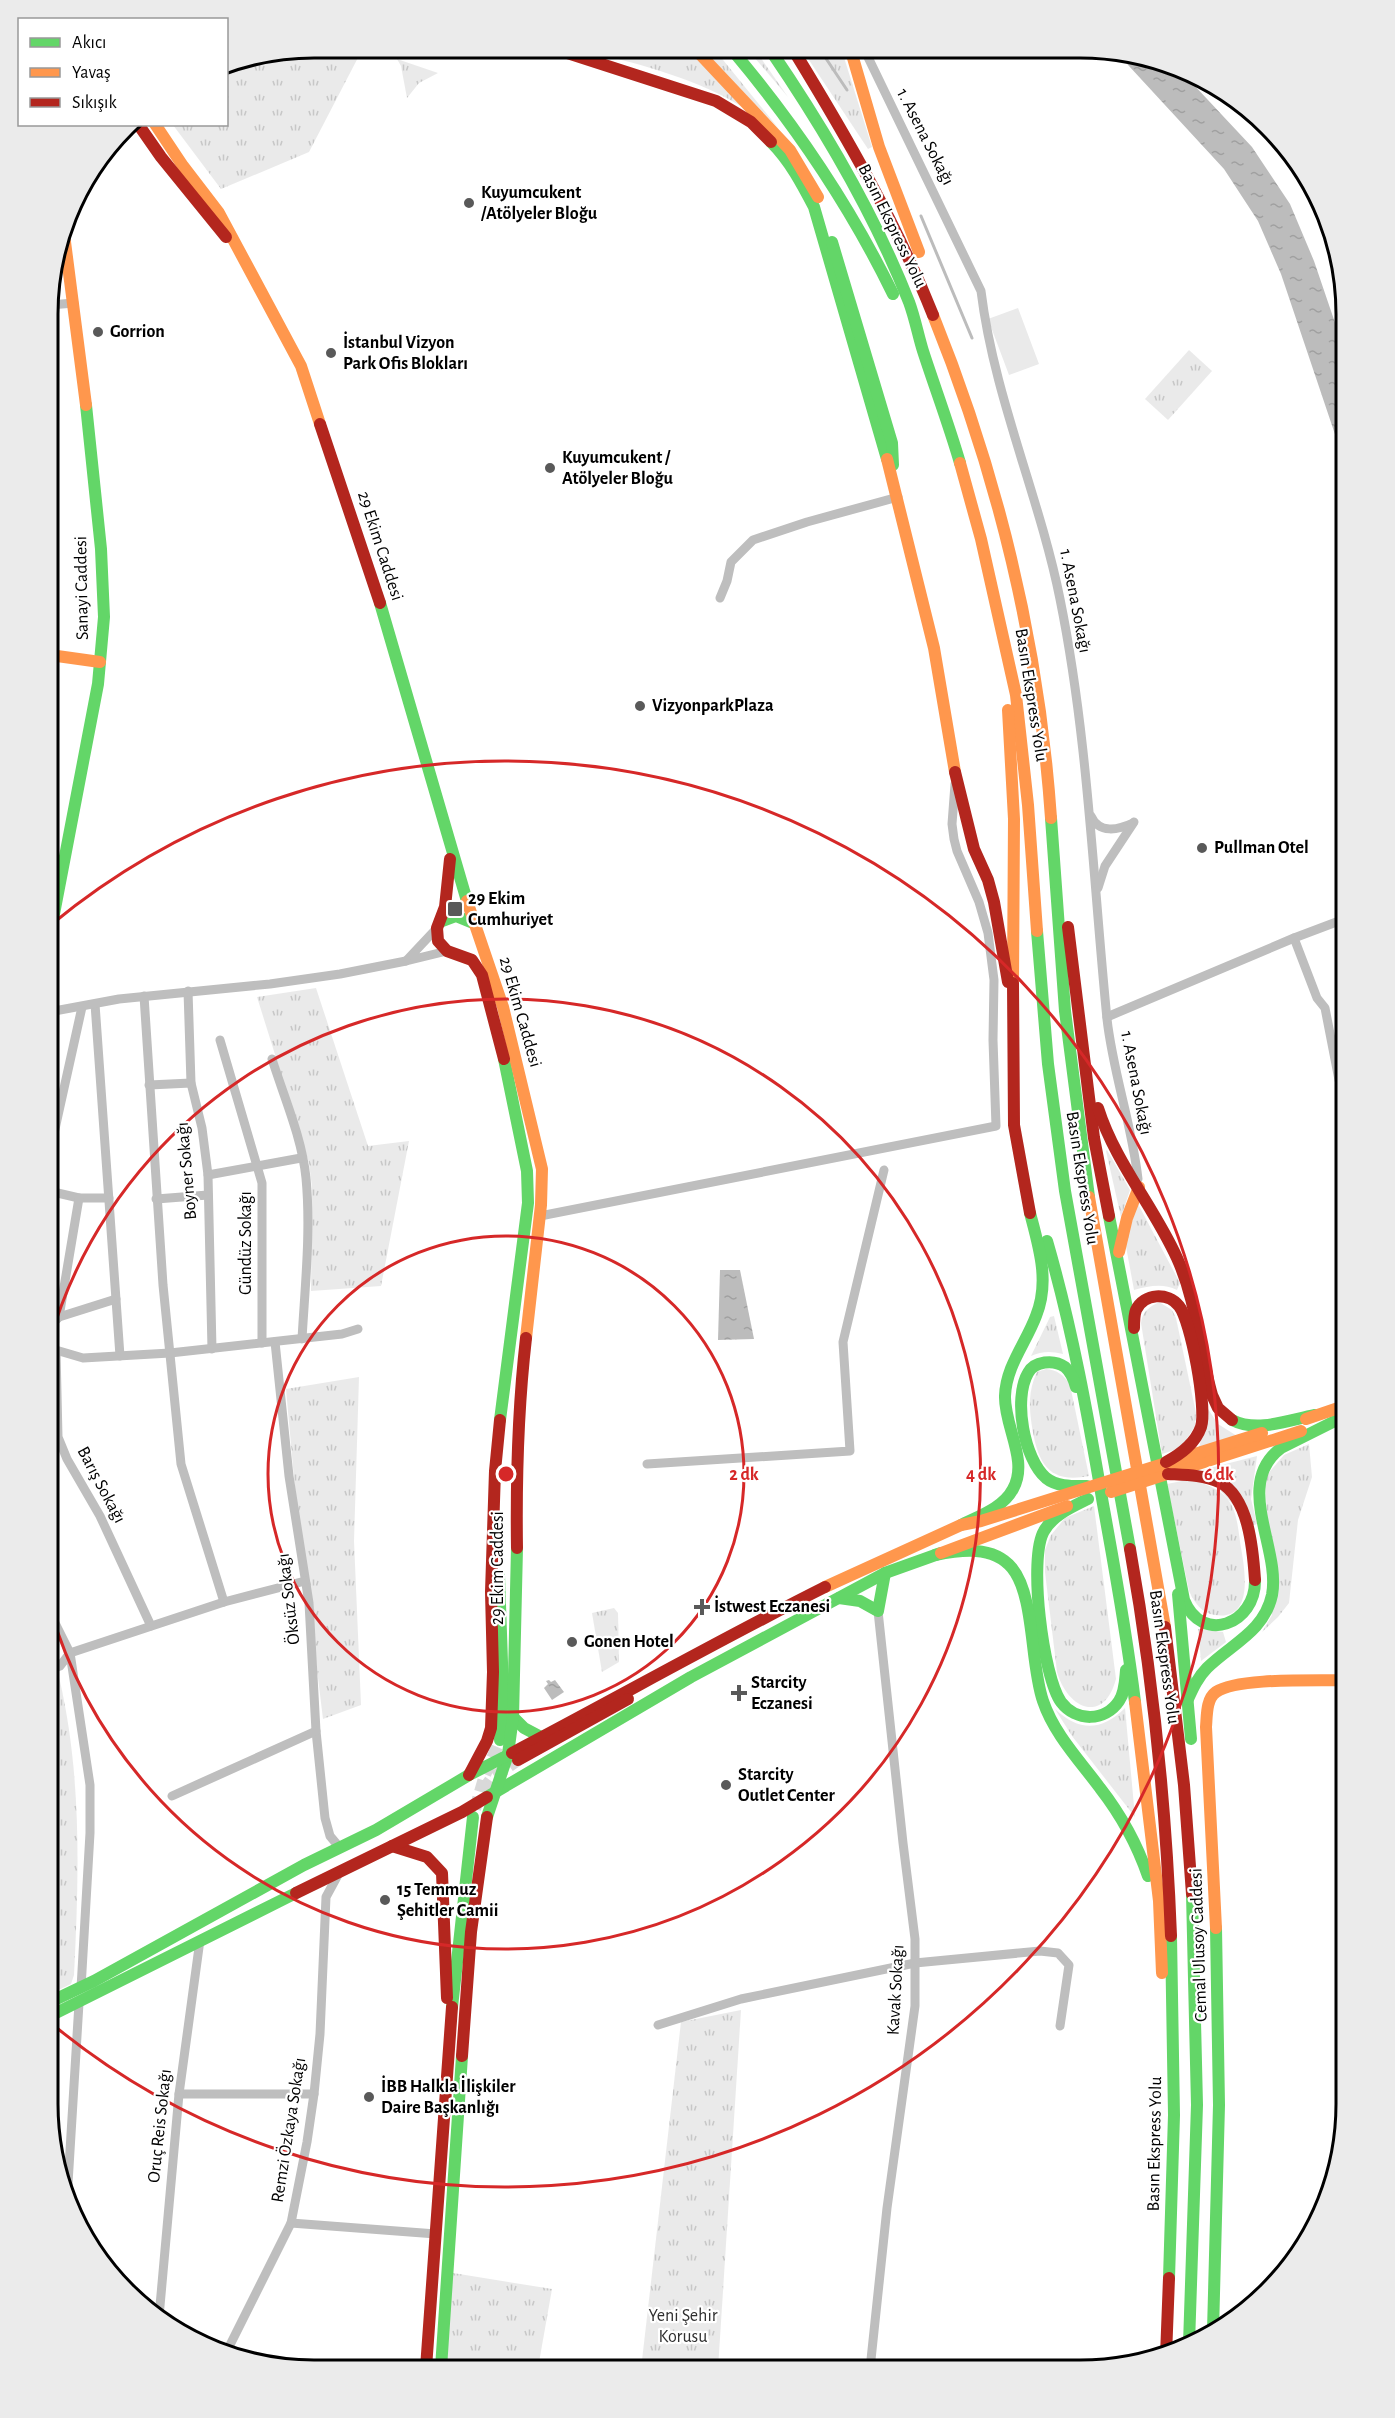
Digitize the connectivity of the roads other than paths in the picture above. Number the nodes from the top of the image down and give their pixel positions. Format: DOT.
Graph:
graph roads {
  1 [pos="580,58"];
  2 [pos="704,58"];
  3 [pos="739,58"];
  4 [pos="776,58"];
  5 [pos="798,58"];
  6 [pos="853,58"];
  7 [pos="868,58"];
  8 [pos="156,126"];
  9 [pos="140,127"];
  10 [pos="237,249"];
  11 [pos="66,250"];
  12 [pos="74,303"];
  13 [pos="59,304"];
  14 [pos="922,348"];
  15 [pos="958,371"];
  16 [pos="891,475"];
  17 [pos="898,497"];
  18 [pos="720,598"];
  19 [pos="1005,644"];
  20 [pos="58,656"];
  21 [pos="100,662"];
  22 [pos="1045,744"];
  23 [pos="956,776"];
  24 [pos="1089,808"];
  25 [pos="451,848"];
  26 [pos="1096,896"];
  27 [pos="58,898"];
  28 [pos="1336,922"];
  29 [pos="439,925"];
  30 [pos="474,927"];
  31 [pos="1294,938"];
  32 [pos="450,952"];
  33 [pos="405,961"];
  34 [pos="188,991"];
  35 [pos="144,996"];
  36 [pos="95,1004"];
  37 [pos="82,1007"];
  38 [pos="58,1011"];
  39 [pos="1013,1015"];
  40 [pos="1107,1017"];
  41 [pos="220,1040"];
  42 [pos="1336,1051"];
  43 [pos="1084,1052"];
  44 [pos="272,1059"];
  45 [pos="191,1083"];
  46 [pos="149,1085"];
  47 [pos="58,1115"];
  48 [pos="301,1158"];
  49 [pos="258,1166"];
  50 [pos="884,1170"];
  51 [pos="208,1175"];
  52 [pos="1023,1176"];
  53 [pos="1139,1188"];
  54 [pos="58,1193"];
  55 [pos="208,1195"];
  56 [pos="79,1198"];
  57 [pos="109,1198"];
  58 [pos="156,1199"];
  59 [pos="540,1216"];
  60 [pos="1118,1259"];
  61 [pos="116,1299"];
  62 [pos="59,1317"];
  63 [pos="358,1329"];
  64 [pos="302,1339"];
  65 [pos="275,1342"];
  66 [pos="262,1343"];
  67 [pos="212,1349"];
  68 [pos="1136,1350"];
  69 [pos="58,1351"];
  70 [pos="170,1353"];
  71 [pos="120,1356"];
  72 [pos="1336,1408"];
  73 [pos="1315,1415"];
  74 [pos="1336,1420"];
  75 [pos="1336,1421"];
  76 [pos="1090,1428"];
  77 [pos="58,1437"];
  78 [pos="647,1464"];
  79 [pos="1167,1468"];
  80 [pos="1087,1486"];
  81 [pos="1088,1499"];
  82 [pos="494,1514"];
  83 [pos="961,1525"];
  84 [pos="935,1555"];
  85 [pos="1175,1561"];
  86 [pos="885,1573"];
  87 [pos="305,1581"];
  88 [pos="837,1598"];
  89 [pos="224,1602"];
  90 [pos="878,1611"];
  91 [pos="1122,1615"];
  92 [pos="151,1626"];
  93 [pos="58,1629"];
  94 [pos="725,1637"];
  95 [pos="70,1653"];
  96 [pos="58,1667"];
  97 [pos="1336,1680"];
  98 [pos="1188,1699"];
  99 [pos="513,1717"];
  100 [pos="316,1731"];
  101 [pos="541,1737"];
  102 [pos="500,1740"];
  103 [pos="513,1757"];
  104 [pos="469,1775"];
  105 [pos="495,1793"];
  106 [pos="172,1796"];
  107 [pos="473,1817"];
  108 [pos="392,1846"];
  109 [pos="340,1848"];
  110 [pos="340,1872"];
  111 [pos="315,1884"];
  112 [pos="1192,1893"];
  113 [pos="326,1897"];
  114 [pos="200,1940"];
  115 [pos="1160,1947"];
  116 [pos="915,1963"];
  117 [pos="81,1988"];
  118 [pos="58,1998"];
  119 [pos="79,2003"];
  120 [pos="58,2012"];
  121 [pos="451,2019"];
  122 [pos="658,2025"];
  123 [pos="1060,2026"];
  124 [pos="1173,2037"];
  125 [pos="179,2094"];
  126 [pos="314,2094"];
  127 [pos="69,2175"];
  128 [pos="291,2223"];
  129 [pos="436,2235"];
  130 [pos="160,2308"];
  131 [pos="1213,2322"];
  132 [pos="1189,2335"];
  133 [pos="229,2345"];
  134 [pos="1166,2345"];
  135 [pos="427,2360"];
  136 [pos="442,2360"];
  137 [pos="871,2360"];
  1 -- 16 [label="main road"];
  2 -- 16 [label="main road"];
  3 -- 14 [label="main road"];
  4 -- 14 [label="main road, Basın Ekspress Yolu"];
  5 -- 15 [label="main road, Basın Ekspress Yolu"];
  6 -- 15 [label="main road"];
  7 -- 24 [label="street, 1. Asena Sokağı"];
  8 -- 10 [label="main road, 29 Ekim Caddesi"];
  9 -- 10 [label="main road, 29 Ekim Caddesi"];
  10 -- 25 [label="main road, 29 Ekim Caddesi"];
  11 -- 12 [label="main road, Sanayi Caddesi"];
  12 -- 13 [label="street"];
  12 -- 21 [label="main road, Sanayi Caddesi"];
  14 -- 19 [label="main road, Basın Ekspress Yolu"];
  15 -- 22 [label="main road, Basın Ekspress Yolu"];
  16 -- 17 [label="main road"];
  17 -- 18 [label="street"];
  17 -- 23 [label="main road"];
  19 -- 39 [label="main road"];
  19 -- 124 [label="main road, Basın Ekspress Yolu"];
  20 -- 21 [label="main road"];
  21 -- 27 [label="main road, Sanayi Caddesi"];
  22 -- 43 [label="main road"];
  22 -- 112 [label="main road, Basın Ekspress Yolu"];
  23 -- 39 [label="main road"];
  23 -- 59 [label="street"];
  24 -- 26 [label="street, 1. Asena Sokağı"];
  24 -- 26 [label="street"];
  25 -- 29 [label="main road"];
  25 -- 30 [label="main road, 29 Ekim Caddesi"];
  26 -- 40 [label="street, 1. Asena Sokağı"];
  28 -- 31 [label="street"];
  29 -- 30 [label="main road"];
  29 -- 32 [label="main road"];
  29 -- 33 [label="street"];
  30 -- 32 [label="main road"];
  30 -- 59 [label="main road, 29 Ekim Caddesi"];
  31 -- 40 [label="street"];
  31 -- 42 [label="street"];
  32 -- 33 [label="street"];
  32 -- 82 [label="main road, 29 Ekim Caddesi"];
  33 -- 34 [label="street"];
  34 -- 35 [label="street"];
  34 -- 45 [label="street, Boyner Sokağı"];
  35 -- 36 [label="street"];
  35 -- 46 [label="street"];
  36 -- 37 [label="street"];
  36 -- 57 [label="street"];
  37 -- 38 [label="street"];
  37 -- 47 [label="street"];
  39 -- 52 [label="main road"];
  40 -- 53 [label="street, 1. Asena Sokağı"];
  41 -- 49 [label="street, Gündüz Sokağı"];
  43 -- 53 [label="main road"];
  43 -- 60 [label="main road"];
  44 -- 48 [label="street"];
  45 -- 46 [label="street"];
  45 -- 51 [label="street, Boyner Sokağı"];
  46 -- 58 [label="street"];
  48 -- 49 [label="street"];
  48 -- 64 [label="street"];
  49 -- 51 [label="street"];
  49 -- 66 [label="street, Gündüz Sokağı"];
  50 -- 78 [label="street"];
  51 -- 55 [label="street, Boyner Sokağı"];
  52 -- 76 [label="main road"];
  52 -- 83 [label="main road"];
  53 -- 60 [label="main road"];
  53 -- 73 [label="main road"];
  54 -- 56 [label="street"];
  55 -- 58 [label="street"];
  55 -- 67 [label="street, Boyner Sokağı"];
  56 -- 57 [label="street"];
  56 -- 62 [label="street"];
  57 -- 61 [label="street"];
  58 -- 70 [label="street"];
  59 -- 99 [label="main road, 29 Ekim Caddesi"];
  60 -- 68 [label="main road"];
  61 -- 62 [label="street"];
  61 -- 71 [label="street"];
  63 -- 64 [label="street"];
  64 -- 65 [label="street"];
  65 -- 66 [label="street"];
  65 -- 87 [label="street, Öksüz Sokağı"];
  66 -- 67 [label="street"];
  67 -- 70 [label="street"];
  68 -- 79 [label="main road"];
  68 -- 85 [label="main road"];
  69 -- 71 [label="street"];
  70 -- 71 [label="street"];
  70 -- 89 [label="street"];
  72 -- 73 [label="main road"];
  73 -- 79 [label="main road"];
  74 -- 79 [label="main road"];
  75 -- 98 [label="main road"];
  76 -- 80 [label="main road"];
  76 -- 91 [label="main road"];
  77 -- 92 [label="street, Barış Sokağı"];
  79 -- 80 [label="main road"];
  79 -- 81 [label="main road"];
  79 -- 85 [label="main road"];
  80 -- 83 [label="main road"];
  81 -- 84 [label="main road"];
  81 -- 91 [label="main road"];
  82 -- 102 [label="main road"];
  82 -- 104 [label="main road, 29 Ekim Caddesi"];
  83 -- 94 [label="main road"];
  84 -- 86 [label="main road"];
  84 -- 115 [label="main road"];
  85 -- 98 [label="main road"];
  86 -- 88 [label="main road"];
  86 -- 90 [label="main road"];
  87 -- 89 [label="street"];
  87 -- 100 [label="street, Öksüz Sokağı"];
  88 -- 90 [label="main road"];
  88 -- 105 [label="main road"];
  89 -- 92 [label="street"];
  90 -- 116 [label="street, Kavak Sokağı"];
  91 -- 115 [label="main road"];
  92 -- 95 [label="street"];
  93 -- 95 [label="street"];
  94 -- 101 [label="main road"];
  94 -- 103 [label="main road"];
  95 -- 96 [label="street"];
  95 -- 117 [label="street"];
  97 -- 131 [label="main road, Cemal Ulusoy Caddesi"];
  98 -- 112 [label="main road"];
  99 -- 101 [label="main road"];
  99 -- 103 [label="main road, 29 Ekim Caddesi"];
  100 -- 106 [label="street"];
  100 -- 109 [label="street, Öksüz Sokağı"];
  101 -- 103 [label="main road"];
  103 -- 104 [label="main road"];
  103 -- 105 [label="main road, 29 Ekim Caddesi"];
  104 -- 109 [label="main road"];
  105 -- 108 [label="main road"];
  105 -- 136 [label="main road, 29 Ekim Caddesi"];
  107 -- 121 [label="main road"];
  108 -- 110 [label="main road"];
  108 -- 121 [label="main road"];
  109 -- 117 [label="main road"];
  110 -- 111 [label="main road"];
  110 -- 113 [label="street"];
  111 -- 113 [label="street"];
  111 -- 114 [label="main road"];
  112 -- 132 [label="main road, Basın Ekspress Yolu"];
  113 -- 126 [label="street, Remzi Özkaya Sokağı"];
  114 -- 119 [label="main road"];
  114 -- 125 [label="street, Oruç Reis Sokağı"];
  115 -- 124 [label="main road"];
  116 -- 122 [label="street"];
  116 -- 123 [label="street"];
  116 -- 137 [label="street, Kavak Sokağı"];
  117 -- 118 [label="main road"];
  119 -- 120 [label="main road"];
  119 -- 127 [label="street"];
  121 -- 129 [label="main road"];
  124 -- 134 [label="main road, Basın Ekspress Yolu"];
  125 -- 126 [label="street"];
  125 -- 130 [label="street, Oruç Reis Sokağı"];
  126 -- 128 [label="street, Remzi Özkaya Sokağı"];
  128 -- 129 [label="street"];
  128 -- 133 [label="street, Remzi Özkaya Sokağı"];
  129 -- 135 [label="main road"];
}
